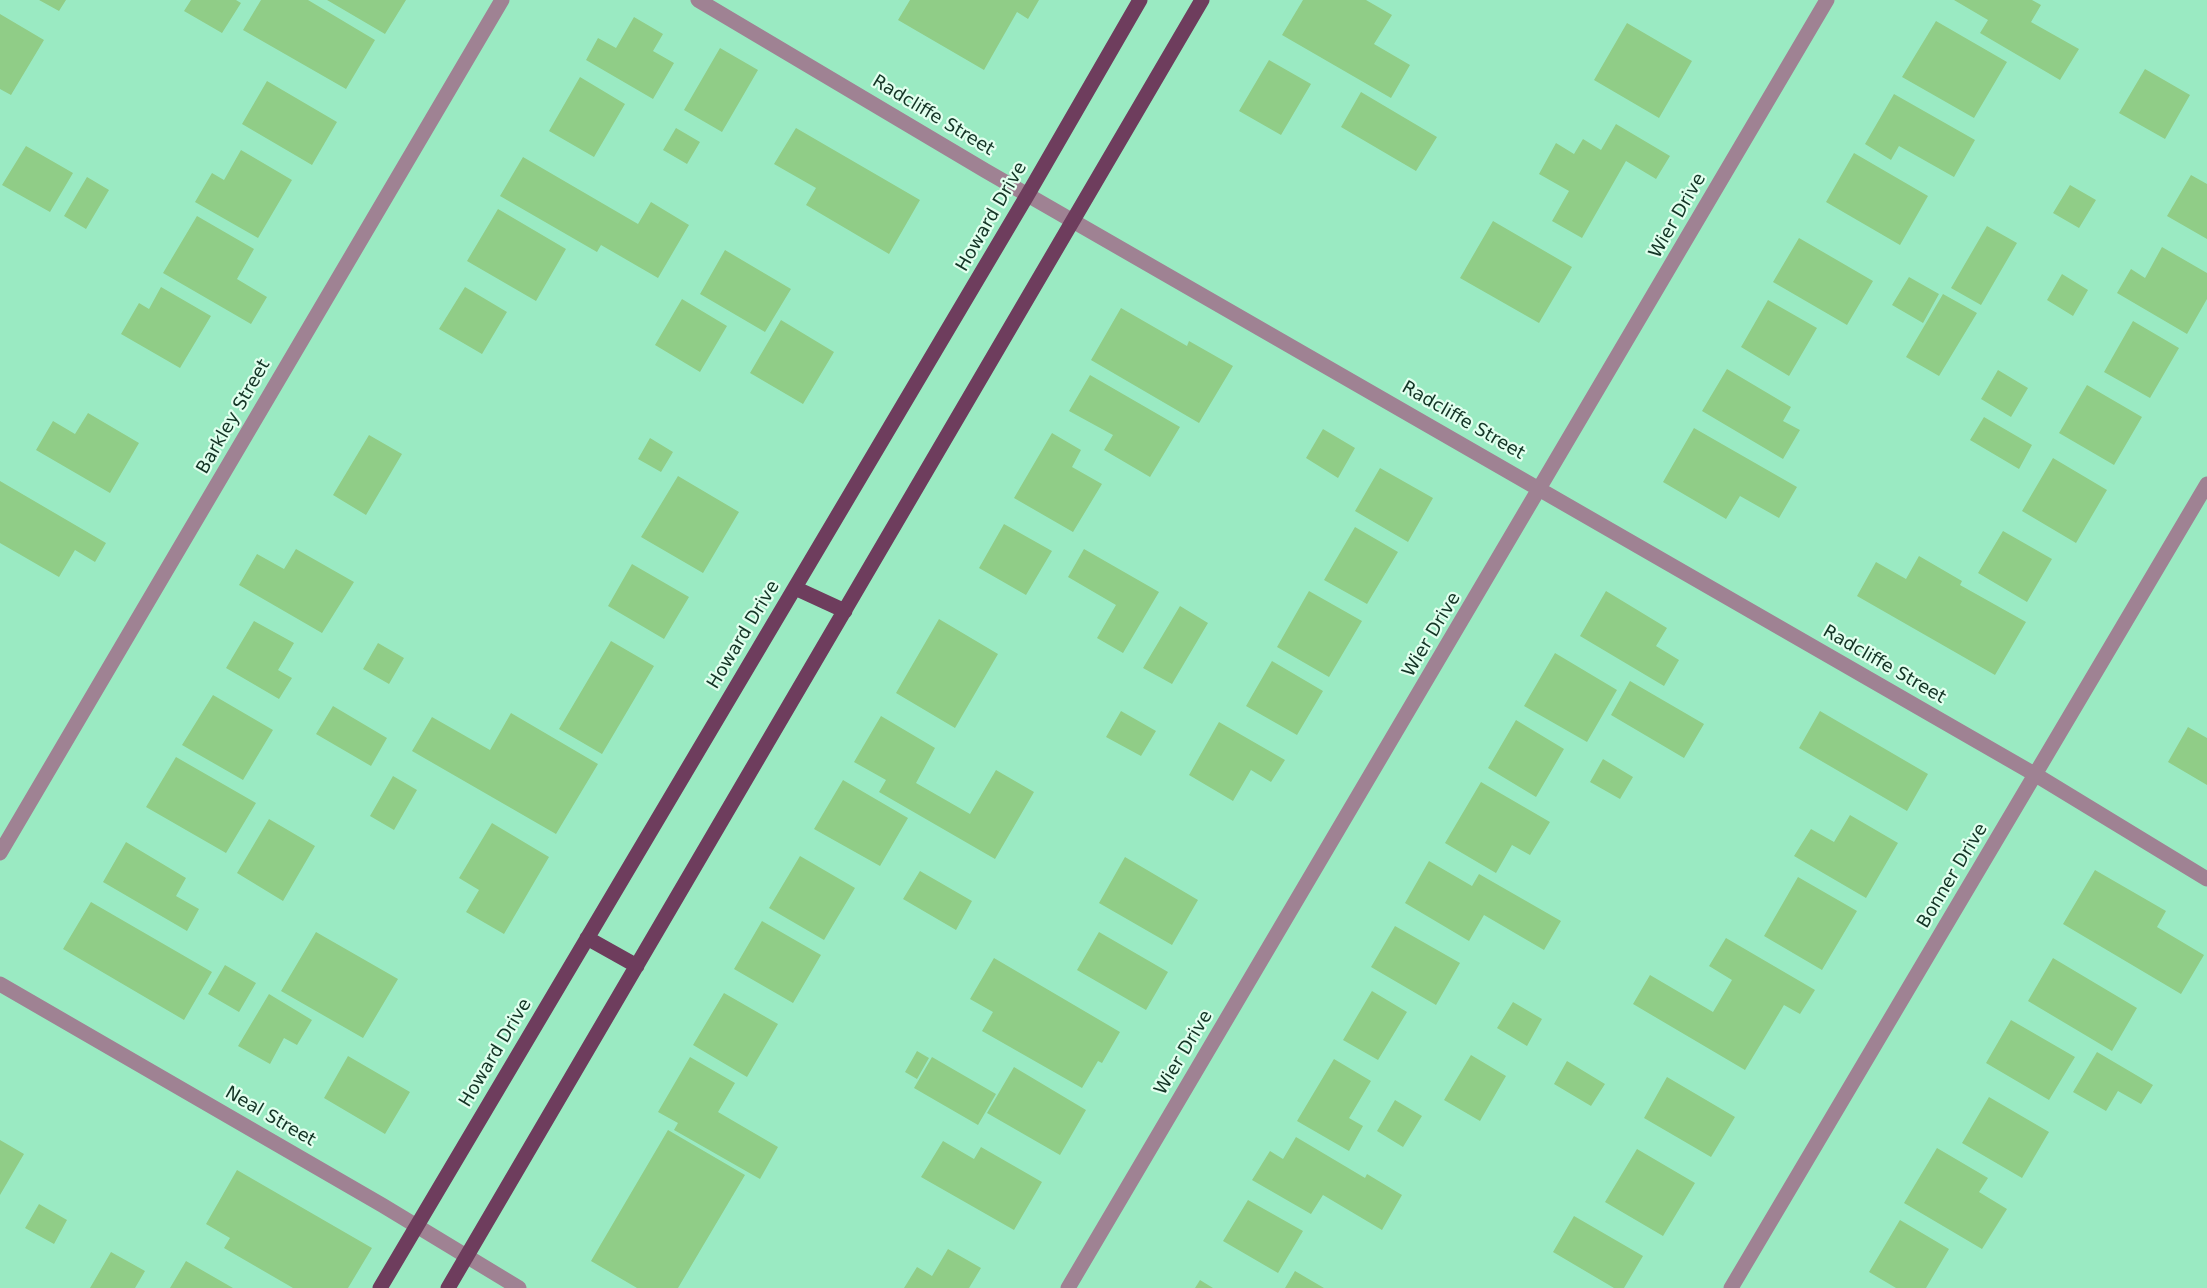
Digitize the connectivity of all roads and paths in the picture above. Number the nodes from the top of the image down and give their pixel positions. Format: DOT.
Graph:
graph roads {
  1 [pos="502,0"];
  2 [pos="698,0"];
  3 [pos="1140,0"];
  4 [pos="1202,0"];
  5 [pos="1827,0"];
  6 [pos="1028,194"];
  7 [pos="1073,220"];
  8 [pos="2207,484"];
  9 [pos="1541,489"];
  10 [pos="795,588"];
  11 [pos="845,611"];
  12 [pos="2036,776"];
  13 [pos="0,853"];
  14 [pos="2207,879"];
  15 [pos="587,938"];
  16 [pos="637,966"];
  17 [pos="0,984"];
  18 [pos="416,1226"];
  19 [pos="467,1256"];
  20 [pos="380,1288"];
  21 [pos="448,1288"];
  22 [pos="519,1288"];
  23 [pos="1068,1288"];
  24 [pos="1731,1288"];
  1 -- 13 [label="street, Barkley Street"];
  2 -- 6 [label="street, Radcliffe Street"];
  3 -- 6 [label="main road, Howard Drive"];
  4 -- 7 [label="main road"];
  5 -- 9 [label="street, Wier Drive"];
  6 -- 7 [label="street, Radcliffe Street"];
  6 -- 10 [label="main road, Howard Drive"];
  7 -- 9 [label="street, Radcliffe Street"];
  7 -- 11 [label="main road"];
  8 -- 12 [label="street, Bonner Drive"];
  9 -- 12 [label="street, Radcliffe Street"];
  9 -- 23 [label="street, Wier Drive"];
  10 -- 11 [label="main road"];
  10 -- 15 [label="main road, Howard Drive"];
  11 -- 16 [label="main road"];
  12 -- 14 [label="street, Radcliffe Street"];
  12 -- 24 [label="street, Bonner Drive"];
  15 -- 16 [label="main road"];
  15 -- 18 [label="main road, Howard Drive"];
  16 -- 19 [label="main road"];
  17 -- 18 [label="street, Neal Street"];
  18 -- 19 [label="street, Neal Street"];
  18 -- 20 [label="main road, Howard Drive"];
  19 -- 21 [label="main road"];
  19 -- 22 [label="street, Neal Street"];
}
